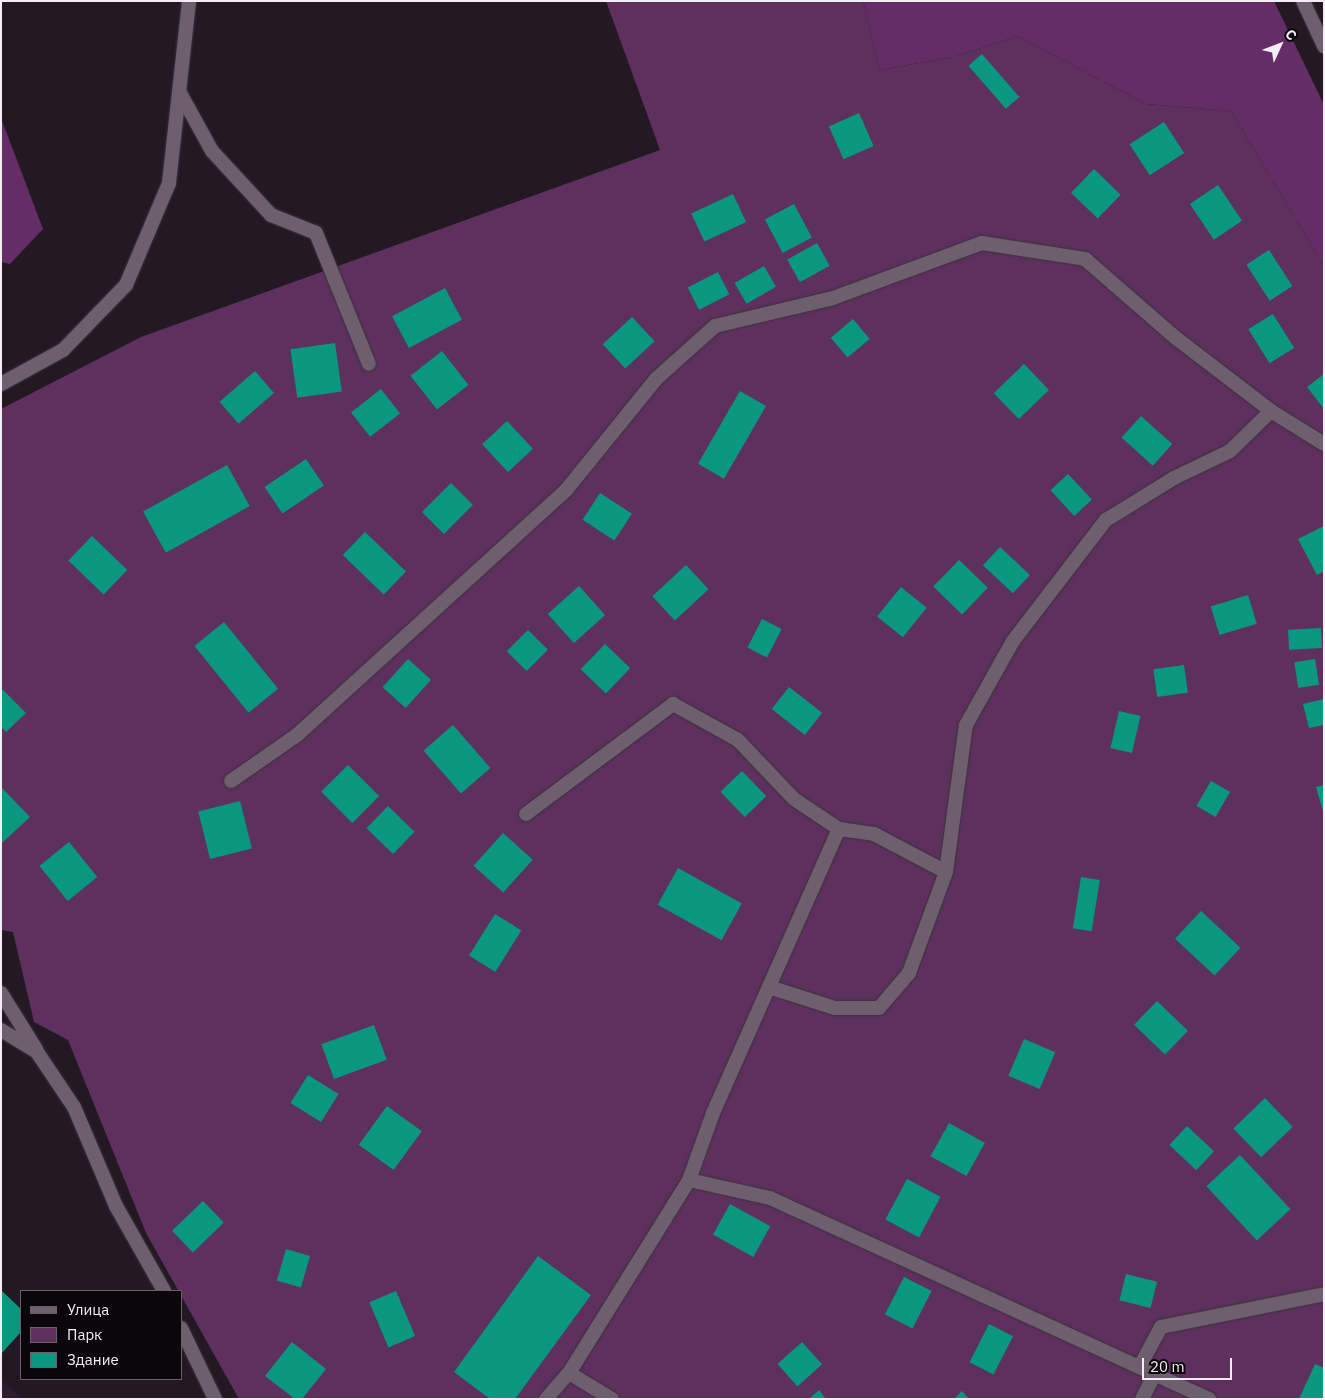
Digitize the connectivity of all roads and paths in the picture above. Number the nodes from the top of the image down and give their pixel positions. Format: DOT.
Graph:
graph roads {
  1 [pos="190,1"];
  2 [pos="1303,1"];
  3 [pos="1324,46"];
  4 [pos="179,91"];
  5 [pos="369,364"];
  6 [pos="1,384"];
  7 [pos="1271,411"];
  8 [pos="1324,444"];
  9 [pos="231,781"];
  10 [pos="526,814"];
  11 [pos="839,829"];
  12 [pos="946,872"];
  13 [pos="769,987"];
  14 [pos="1,993"];
  15 [pos="1,1030"];
  16 [pos="37,1052"];
  17 [pos="690,1180"];
  18 [pos="163,1290"];
  19 [pos="1324,1294"];
  20 [pos="182,1330"];
  21 [pos="1140,1366"];
  22 [pos="569,1373"];
  23 [pos="1155,1374"];
  24 [pos="215,1399"];
  25 [pos="546,1399"];
  26 [pos="612,1399"];
  27 [pos="1142,1399"];
  28 [pos="1209,1399"];
  1 -- 4 [label="street"];
  2 -- 3 [label="street"];
  4 -- 5 [label="street"];
  4 -- 6 [label="street"];
  7 -- 8 [label="street"];
  7 -- 9 [label="street"];
  7 -- 12 [label="street"];
  10 -- 11 [label="street"];
  11 -- 12 [label="street"];
  11 -- 13 [label="street"];
  12 -- 13 [label="street"];
  13 -- 17 [label="street"];
  14 -- 16 [label="street"];
  15 -- 16 [label="street"];
  16 -- 18 [label="street"];
  17 -- 21 [label="street"];
  17 -- 22 [label="street"];
  19 -- 21 [label="street"];
  20 -- 24 [label="street"];
  21 -- 23 [label="street"];
  22 -- 25 [label="street"];
  22 -- 26 [label="street"];
  23 -- 27 [label="street"];
  23 -- 28 [label="street"];
}
